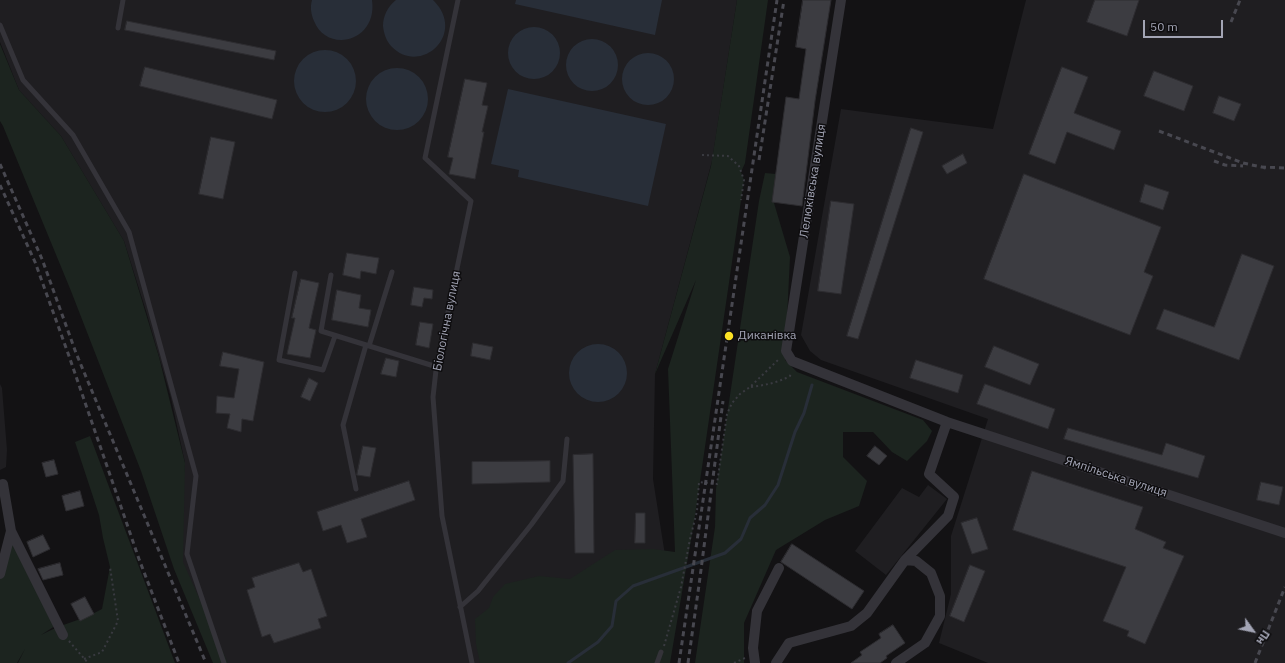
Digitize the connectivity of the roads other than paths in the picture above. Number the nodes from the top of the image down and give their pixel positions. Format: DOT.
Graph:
graph roads {
  1 [pos="123,0"];
  2 [pos="458,0"];
  3 [pos="841,0"];
  4 [pos="0,25"];
  5 [pos="118,28"];
  6 [pos="392,272"];
  7 [pos="295,273"];
  8 [pos="331,275"];
  9 [pos="335,336"];
  10 [pos="368,345"];
  11 [pos="792,360"];
  12 [pos="437,367"];
  13 [pos="947,422"];
  14 [pos="567,439"];
  15 [pos="2,484"];
  16 [pos="356,489"];
  17 [pos="11,531"];
  18 [pos="1285,533"];
  19 [pos="905,560"];
  20 [pos="779,568"];
  21 [pos="0,574"];
  22 [pos="460,607"];
  23 [pos="63,635"];
  24 [pos="661,652"];
  25 [pos="752,660"];
  26 [pos="224,663"];
  27 [pos="472,663"];
  28 [pos="657,663"];
  29 [pos="776,663"];
  30 [pos="896,663"];
  1 -- 5 [label="lane"];
  2 -- 12 [label="lane, Біологічна вулиця"];
  3 -- 11 [label="street, Лелюківська вулиця"];
  4 -- 26 [label="lane"];
  6 -- 10 [label="lane"];
  7 -- 9 [label="lane"];
  8 -- 9 [label="lane"];
  9 -- 10 [label="lane"];
  10 -- 12 [label="lane"];
  10 -- 16 [label="lane"];
  11 -- 13 [label="street, Ямпільська вулиця"];
  12 -- 22 [label="lane, Біологічна вулиця"];
  13 -- 18 [label="street, Ямпільська вулиця"];
  13 -- 19 [label="street"];
  14 -- 22 [label="lane"];
  15 -- 17 [label="street"];
  17 -- 21 [label="street"];
  17 -- 23 [label="street"];
  19 -- 29 [label="street"];
  19 -- 30 [label="street"];
  20 -- 25 [label="street"];
  22 -- 27 [label="lane, Біологічна вулиця"];
  24 -- 28 [label="lane"];
}
